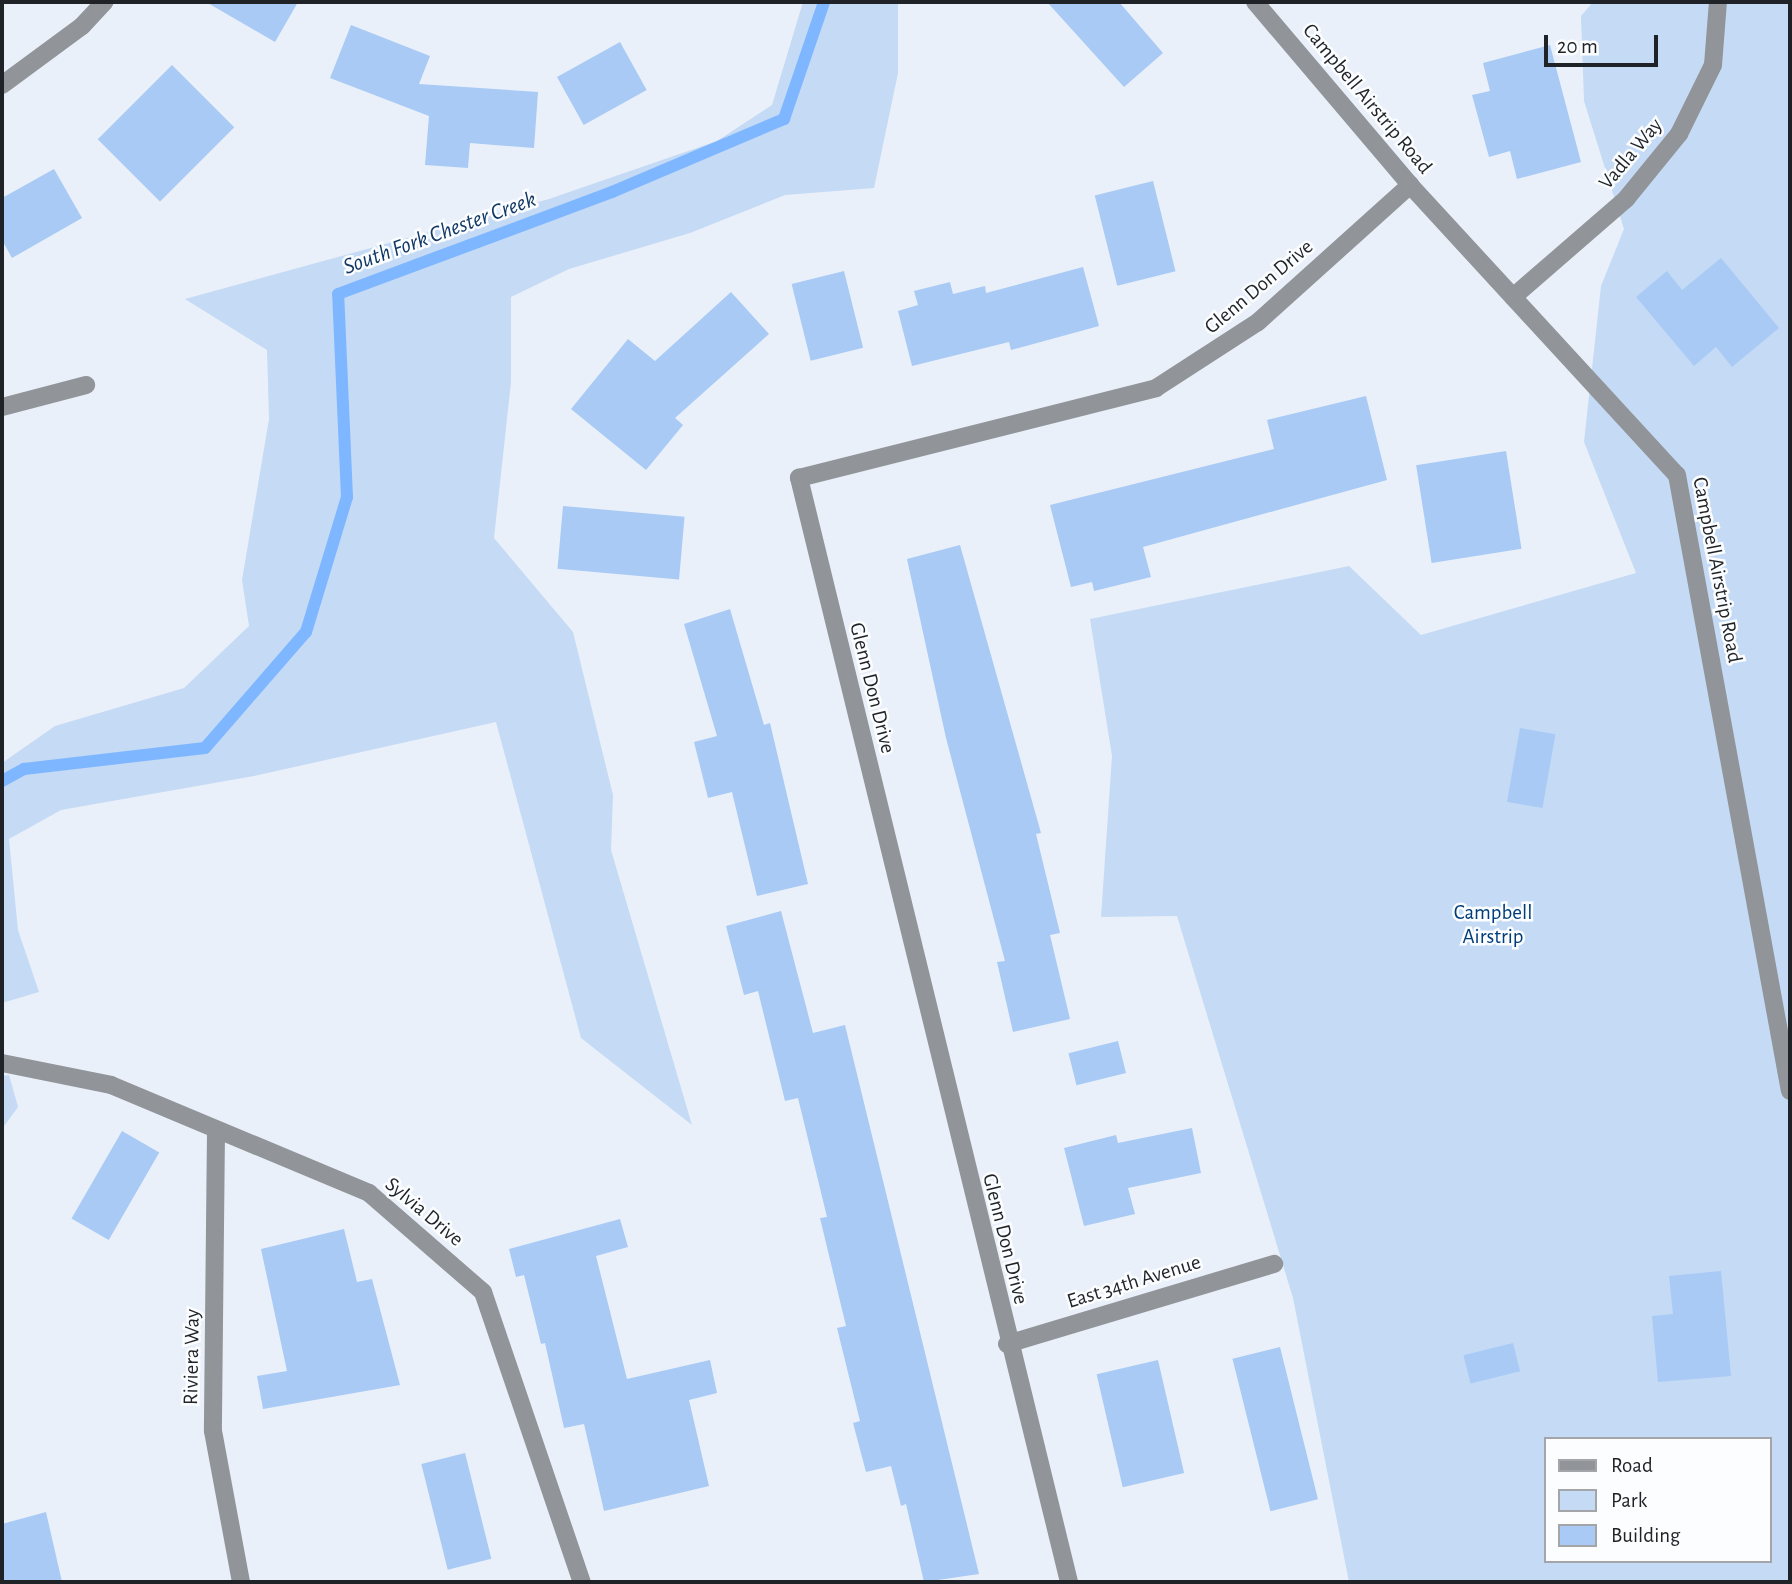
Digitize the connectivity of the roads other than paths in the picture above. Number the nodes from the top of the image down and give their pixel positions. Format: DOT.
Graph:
graph roads {
  1 [pos="104,2"];
  2 [pos="1255,2"];
  3 [pos="1718,2"];
  4 [pos="2,85"];
  5 [pos="1410,186"];
  6 [pos="1513,297"];
  7 [pos="86,385"];
  8 [pos="2,407"];
  9 [pos="2,1063"];
  10 [pos="1790,1091"];
  11 [pos="216,1131"];
  12 [pos="1274,1264"];
  13 [pos="1007,1344"];
  14 [pos="241,1582"];
  15 [pos="582,1582"];
  16 [pos="1069,1582"];
  1 -- 4 [label="street"];
  2 -- 5 [label="street, Campbell Airstrip Road"];
  3 -- 6 [label="street, Vadla Way"];
  5 -- 6 [label="street, Campbell Airstrip Road"];
  5 -- 13 [label="street, Glenn Don Drive"];
  6 -- 10 [label="street, Campbell Airstrip Road"];
  7 -- 8 [label="street"];
  9 -- 11 [label="street, Sylvia Drive"];
  11 -- 14 [label="street, Riviera Way"];
  11 -- 15 [label="street, Sylvia Drive"];
  12 -- 13 [label="street, East 34th Avenue"];
  13 -- 16 [label="street, Glenn Don Drive"];
}
